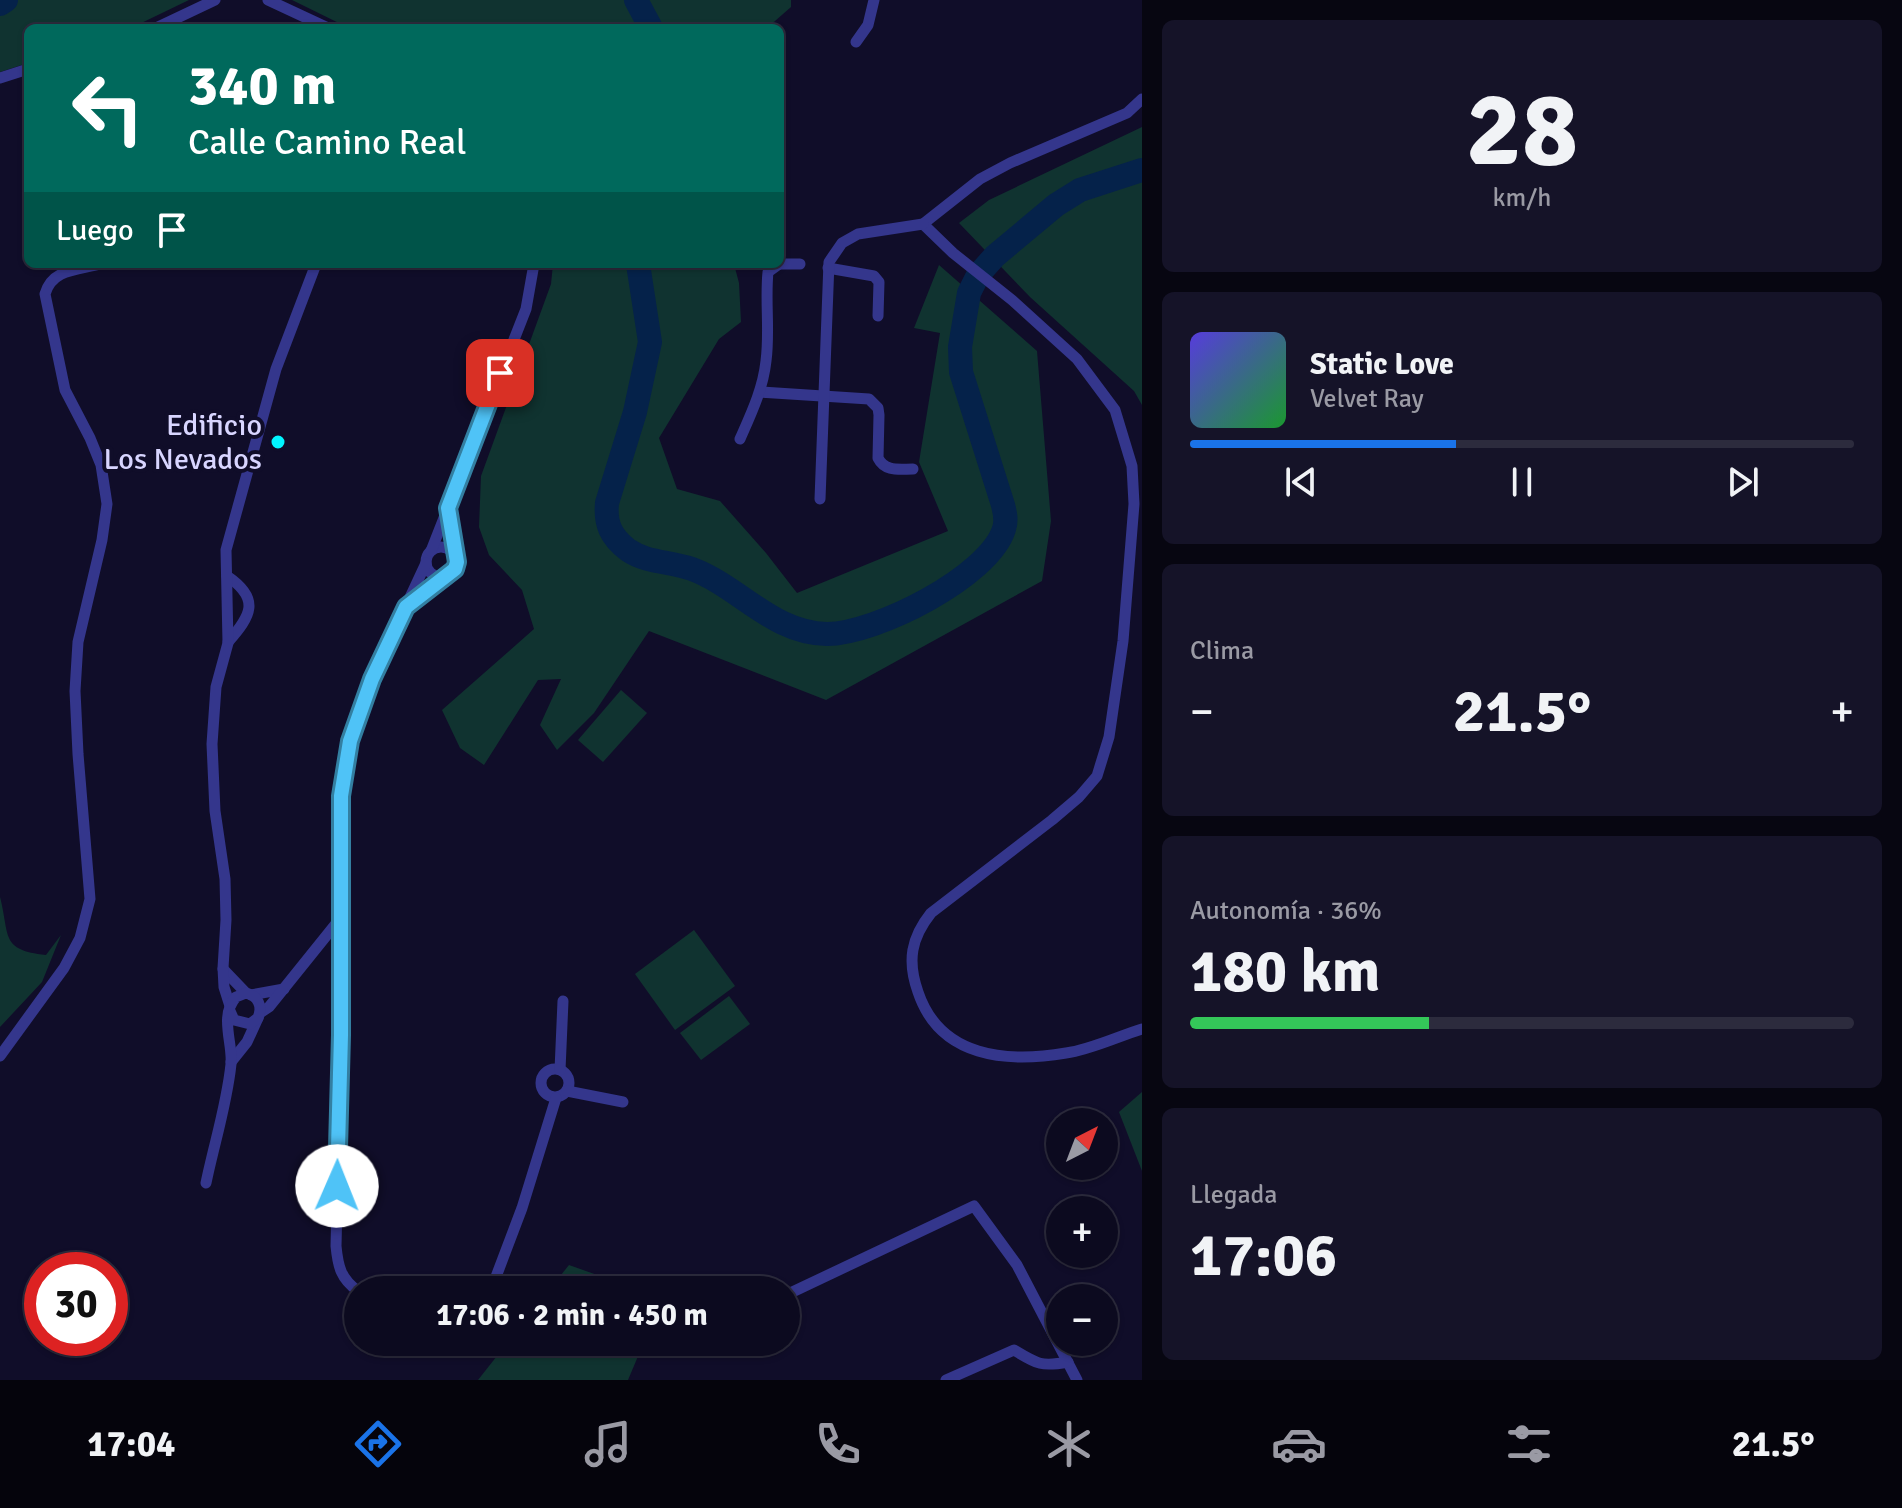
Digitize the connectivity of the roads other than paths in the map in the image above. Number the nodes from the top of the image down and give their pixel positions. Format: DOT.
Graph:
graph roads {
  1 [pos="215,0"];
  2 [pos="268,0"];
  3 [pos="874,0"];
  4 [pos="164,24"];
  5 [pos="319,24"];
  6 [pos="856,42"];
  7 [pos="24,70"];
  8 [pos="0,78"];
  9 [pos="1142,99"];
  10 [pos="923,224"];
  11 [pos="784,264"];
  12 [pos="800,264"];
  13 [pos="85,268"];
  14 [pos="314,268"];
  15 [pos="533,268"];
  16 [pos="774,268"];
  17 [pos="828,268"];
  18 [pos="878,316"];
  19 [pos="760,392"];
  20 [pos="824,396"];
  21 [pos="740,439"];
  22 [pos="913,469"];
  23 [pos="820,499"];
  24 [pos="448,508"];
  25 [pos="431,551"];
  26 [pos="455,556"];
  27 [pos="426,563"];
  28 [pos="451,574"];
  29 [pos="227,576"];
  30 [pos="406,607"];
  31 [pos="228,643"];
  32 [pos="339,919"];
  33 [pos="223,968"];
  34 [pos="284,989"];
  35 [pos="248,994"];
  36 [pos="563,1001"];
  37 [pos="230,1008"];
  38 [pos="259,1015"];
  39 [pos="1142,1029"];
  40 [pos="228,1039"];
  41 [pos="247,1042"];
  42 [pos="0,1056"];
  43 [pos="231,1062"];
  44 [pos="560,1070"];
  45 [pos="567,1091"];
  46 [pos="556,1098"];
  47 [pos="623,1102"];
  48 [pos="206,1183"];
  49 [pos="496,1276"];
  50 [pos="344,1281"];
  51 [pos="800,1288"];
  52 [pos="1068,1362"];
  53 [pos="946,1380"];
  54 [pos="1077,1380"];
  1 -- 4 [label="street"];
  2 -- 5 [label="street"];
  3 -- 6 [label="street"];
  7 -- 8 [label="street"];
  9 -- 10 [label="street"];
  10 -- 17 [label="street"];
  10 -- 39 [label="street"];
  11 -- 12 [label="street"];
  13 -- 42 [label="street"];
  14 -- 29 [label="street"];
  15 -- 24 [label="street"];
  16 -- 19 [label="street"];
  17 -- 18 [label="street"];
  17 -- 20 [label="street"];
  19 -- 20 [label="street"];
  19 -- 21 [label="street"];
  20 -- 22 [label="street"];
  20 -- 23 [label="street"];
  24 -- 25 [label="street"];
  24 -- 26 [label="street"];
  25 -- 26 [label="street"];
  25 -- 27 [label="street"];
  26 -- 28 [label="street"];
  27 -- 28 [label="street"];
  27 -- 30 [label="street"];
  28 -- 30 [label="street"];
  29 -- 31 [label="street"];
  29 -- 31 [label="street"];
  30 -- 32 [label="street"];
  31 -- 33 [label="street"];
  32 -- 34 [label="street"];
  32 -- 50 [label="street"];
  33 -- 35 [label="street"];
  33 -- 37 [label="street"];
  34 -- 35 [label="street"];
  34 -- 38 [label="street"];
  35 -- 37 [label="street"];
  35 -- 38 [label="street"];
  36 -- 44 [label="street"];
  37 -- 38 [label="street"];
  37 -- 40 [label="street"];
  38 -- 41 [label="street"];
  40 -- 41 [label="street"];
  40 -- 43 [label="street"];
  41 -- 43 [label="street"];
  43 -- 48 [label="street"];
  44 -- 45 [label="street"];
  44 -- 46 [label="street"];
  45 -- 46 [label="street"];
  45 -- 47 [label="street"];
  46 -- 49 [label="street"];
  51 -- 52 [label="street"];
  52 -- 53 [label="street"];
  52 -- 54 [label="street"];
}
